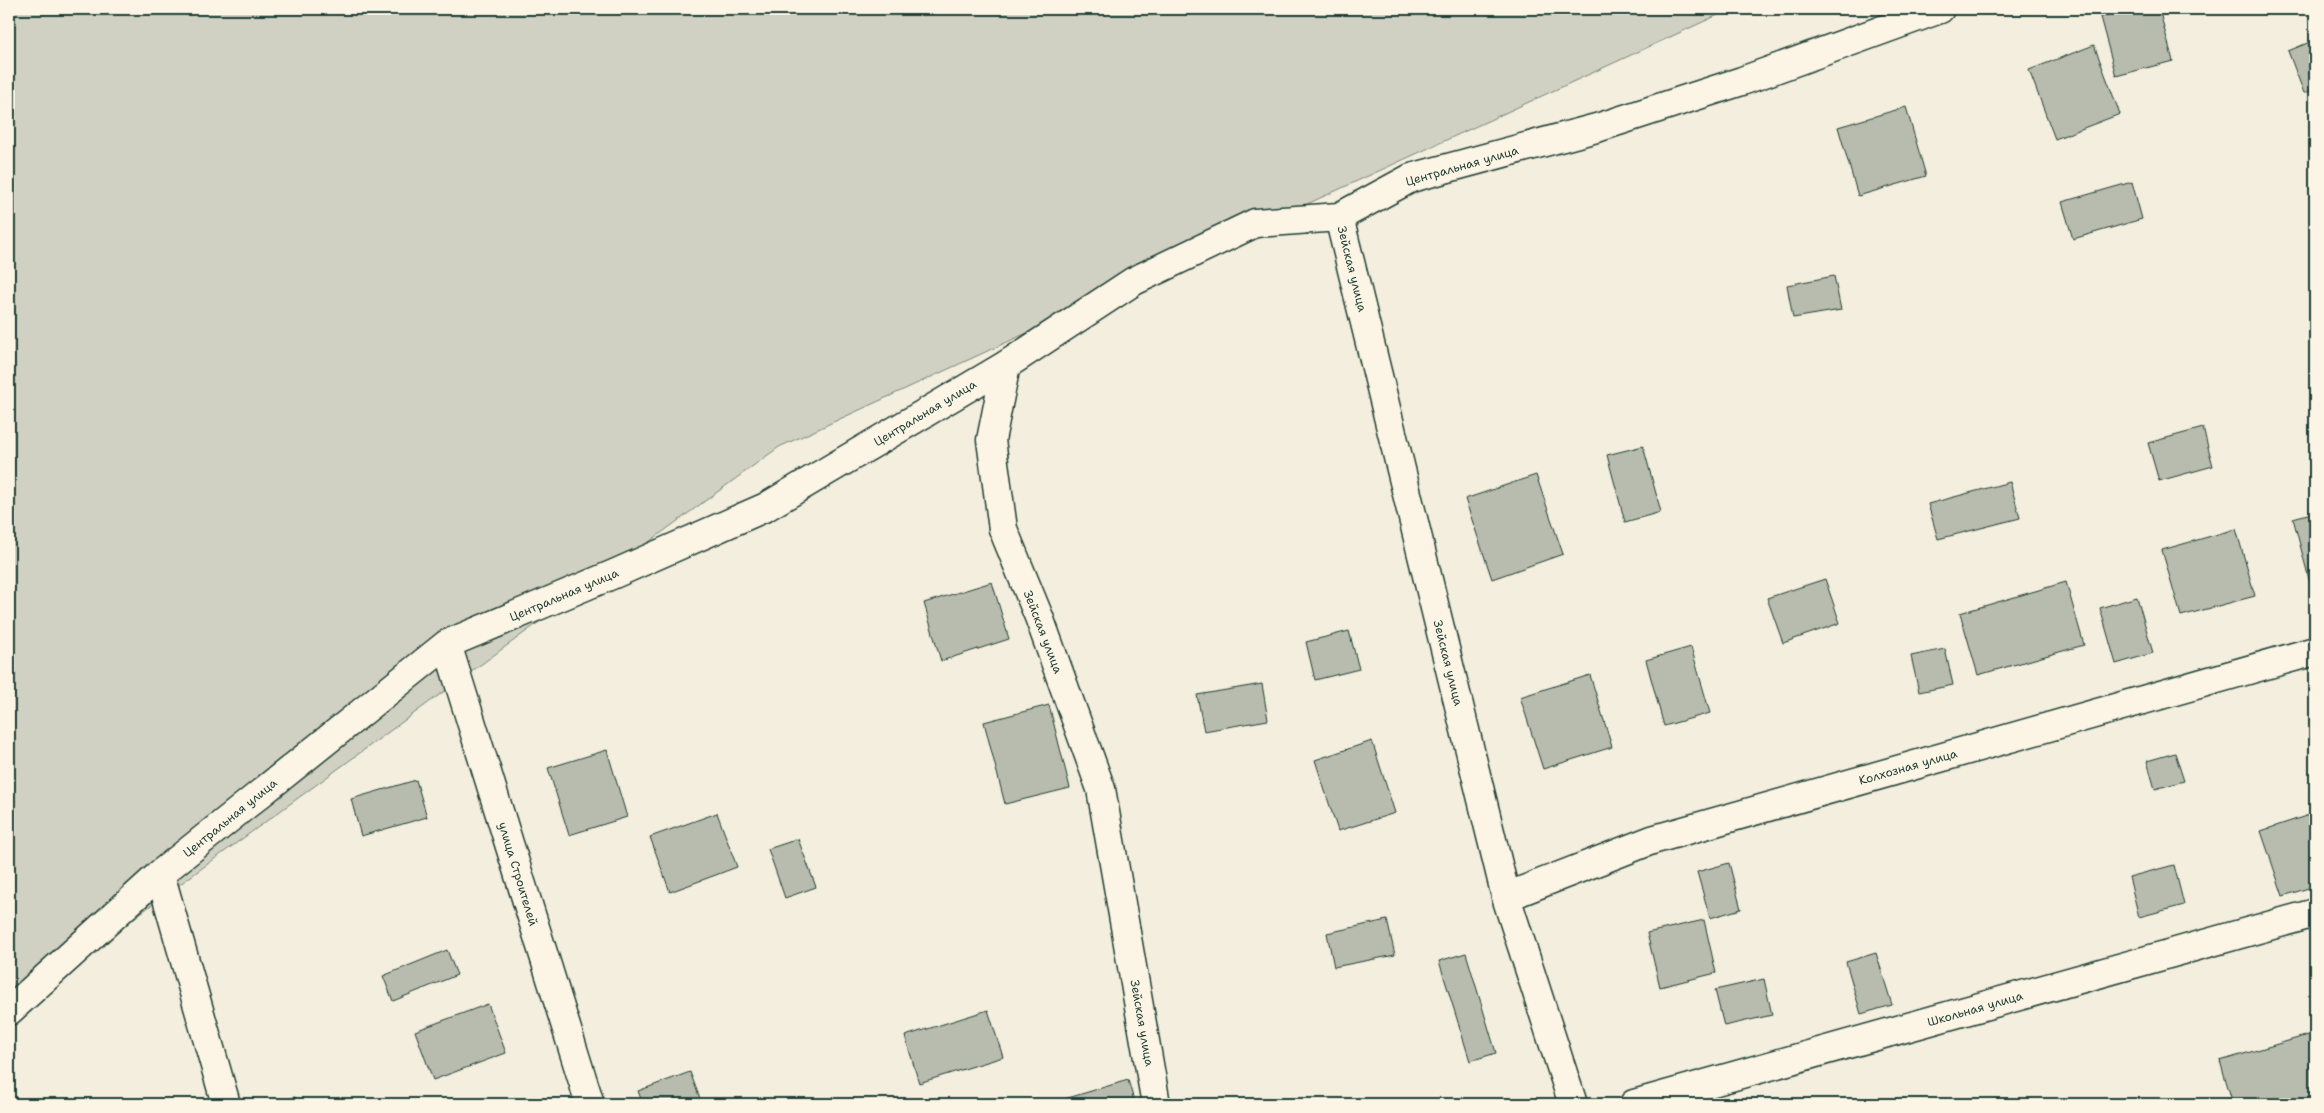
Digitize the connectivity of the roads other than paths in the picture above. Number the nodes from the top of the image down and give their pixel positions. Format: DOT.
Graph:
graph roads {
  1 [pos="1940,9"];
  2 [pos="1339,217"];
  3 [pos="1006,365"];
  4 [pos="447,644"];
  5 [pos="2315,651"];
  6 [pos="160,874"];
  7 [pos="1506,897"];
  8 [pos="2315,913"];
  9 [pos="9,1011"];
  10 [pos="226,1104"];
  11 [pos="590,1104"];
  12 [pos="1156,1104"];
  13 [pos="1573,1104"];
  14 [pos="1634,1104"];
  1 -- 2 [label="street, Центральная улица"];
  2 -- 3 [label="street, Центральная улица"];
  2 -- 7 [label="street, Зейская улица"];
  3 -- 4 [label="street, Центральная улица"];
  3 -- 12 [label="street, Зейская улица"];
  4 -- 6 [label="street, Центральная улица"];
  4 -- 11 [label="street, улица Строителей"];
  5 -- 7 [label="street, Колхозная улица"];
  6 -- 9 [label="street, Центральная улица"];
  6 -- 10 [label="street"];
  7 -- 13 [label="street, Зейская улица"];
  8 -- 14 [label="street, Школьная улица"];
}
